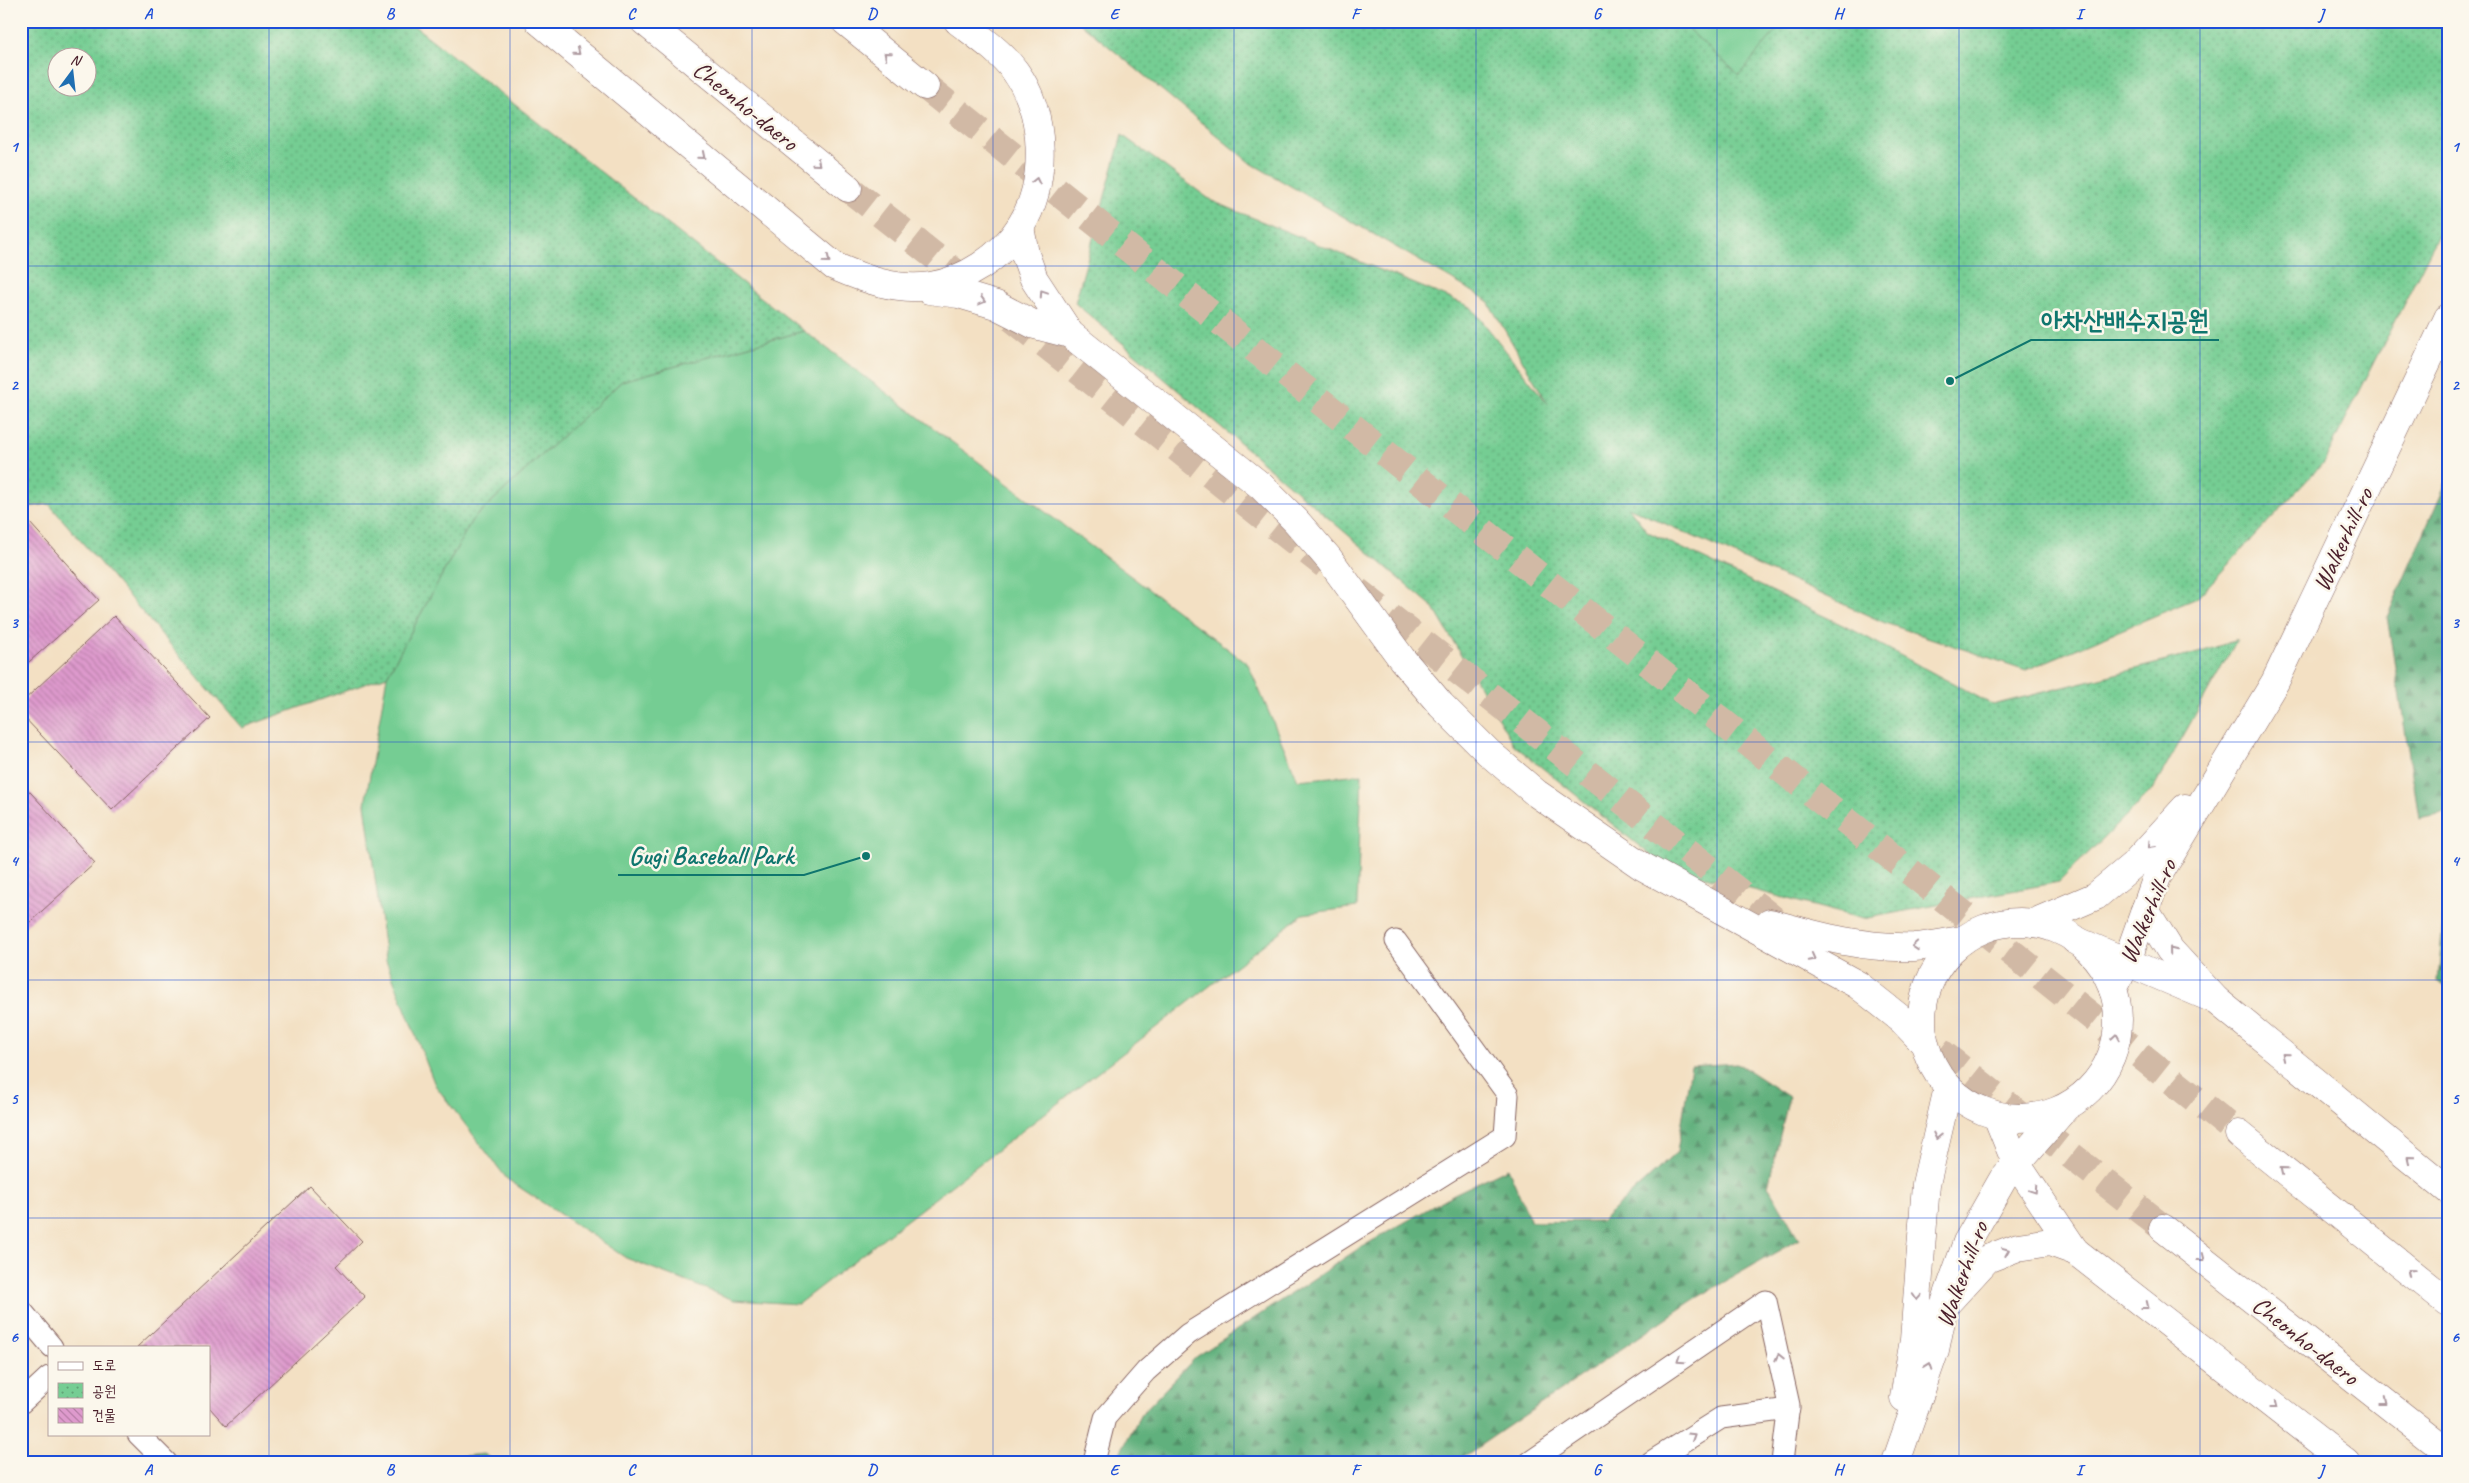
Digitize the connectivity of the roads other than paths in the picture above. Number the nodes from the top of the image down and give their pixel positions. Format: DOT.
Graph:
graph roads {
  1 [pos="539,21"];
  2 [pos="644,21"];
  3 [pos="845,21"];
  4 [pos="958,21"];
  5 [pos="925,86"];
  6 [pos="848,188"];
  7 [pos="1020,227"];
  8 [pos="900,287"];
  9 [pos="2448,318"];
  10 [pos="1070,334"];
  11 [pos="2231,757"];
  12 [pos="2145,910"];
  13 [pos="1723,911"];
  14 [pos="2033,923"];
  15 [pos="1963,940"];
  16 [pos="2075,940"];
  17 [pos="1396,941"];
  18 [pos="2127,961"];
  19 [pos="2113,990"];
  20 [pos="2216,1000"];
  21 [pos="1924,1043"];
  22 [pos="1948,1088"];
  23 [pos="2065,1108"];
  24 [pos="1997,1116"];
  25 [pos="2238,1134"];
  26 [pos="2016,1164"];
  27 [pos="2448,1190"];
  28 [pos="2163,1228"];
  29 [pos="2075,1251"];
  30 [pos="2448,1302"];
  31 [pos="1944,1306"];
  32 [pos="21,1310"];
  33 [pos="51,1346"];
  34 [pos="48,1378"];
  35 [pos="21,1403"];
  36 [pos="1789,1407"];
  37 [pos="140,1436"];
  38 [pos="2448,1452"];
  39 [pos="166,1462"];
  40 [pos="1094,1462"];
  41 [pos="1530,1462"];
  42 [pos="1651,1462"];
  43 [pos="1782,1462"];
  44 [pos="1895,1462"];
  45 [pos="2346,1462"];
  1 -- 8 [label="main road, one-way"];
  2 -- 6 [label="main road, Cheonho-daero, one-way"];
  5 -- 3 [label="main road, one-way"];
  7 -- 4 [label="main road, one-way"];
  7 -- 8 [label="main road"];
  10 -- 7 [label="main road, one-way"];
  8 -- 10 [label="main road, one-way"];
  9 -- 11 [label="main road, Walkerhill-ro"];
  10 -- 13 [label="main road"];
  11 -- 12 [label="main road, Walkerhill-ro"];
  11 -- 14 [label="main road, Walkerhill-ro, one-way"];
  12 -- 18 [label="main road, Walkerhill-ro"];
  20 -- 12 [label="main road, one-way"];
  15 -- 13 [label="main road, one-way"];
  13 -- 21 [label="main road, one-way"];
  14 -- 15 [label="main road"];
  14 -- 16 [label="main road"];
  15 -- 21 [label="main road"];
  16 -- 18 [label="main road"];
  16 -- 19 [label="main road"];
  17 -- 40 [label="lane"];
  18 -- 19 [label="main road, Walkerhill-ro"];
  18 -- 20 [label="main road"];
  23 -- 19 [label="main road, one-way"];
  27 -- 20 [label="main road, one-way"];
  21 -- 22 [label="main road"];
  22 -- 24 [label="main road"];
  22 -- 44 [label="main road, Walkerhill-ro, one-way"];
  23 -- 24 [label="main road"];
  23 -- 26 [label="main road, Walkerhill-ro"];
  24 -- 26 [label="main road"];
  30 -- 25 [label="main road, one-way"];
  26 -- 29 [label="main road, one-way"];
  26 -- 31 [label="main road, Walkerhill-ro"];
  28 -- 38 [label="main road, Cheonho-daero, one-way"];
  31 -- 29 [label="main road, one-way"];
  29 -- 45 [label="main road, one-way"];
  44 -- 31 [label="main road, Walkerhill-ro, one-way"];
  32 -- 33 [label="lane"];
  34 -- 35 [label="lane"];
  36 -- 41 [label="lane, one-way"];
  42 -- 36 [label="lane, one-way"];
  36 -- 43 [label="lane"];
  37 -- 39 [label="lane"];
}
